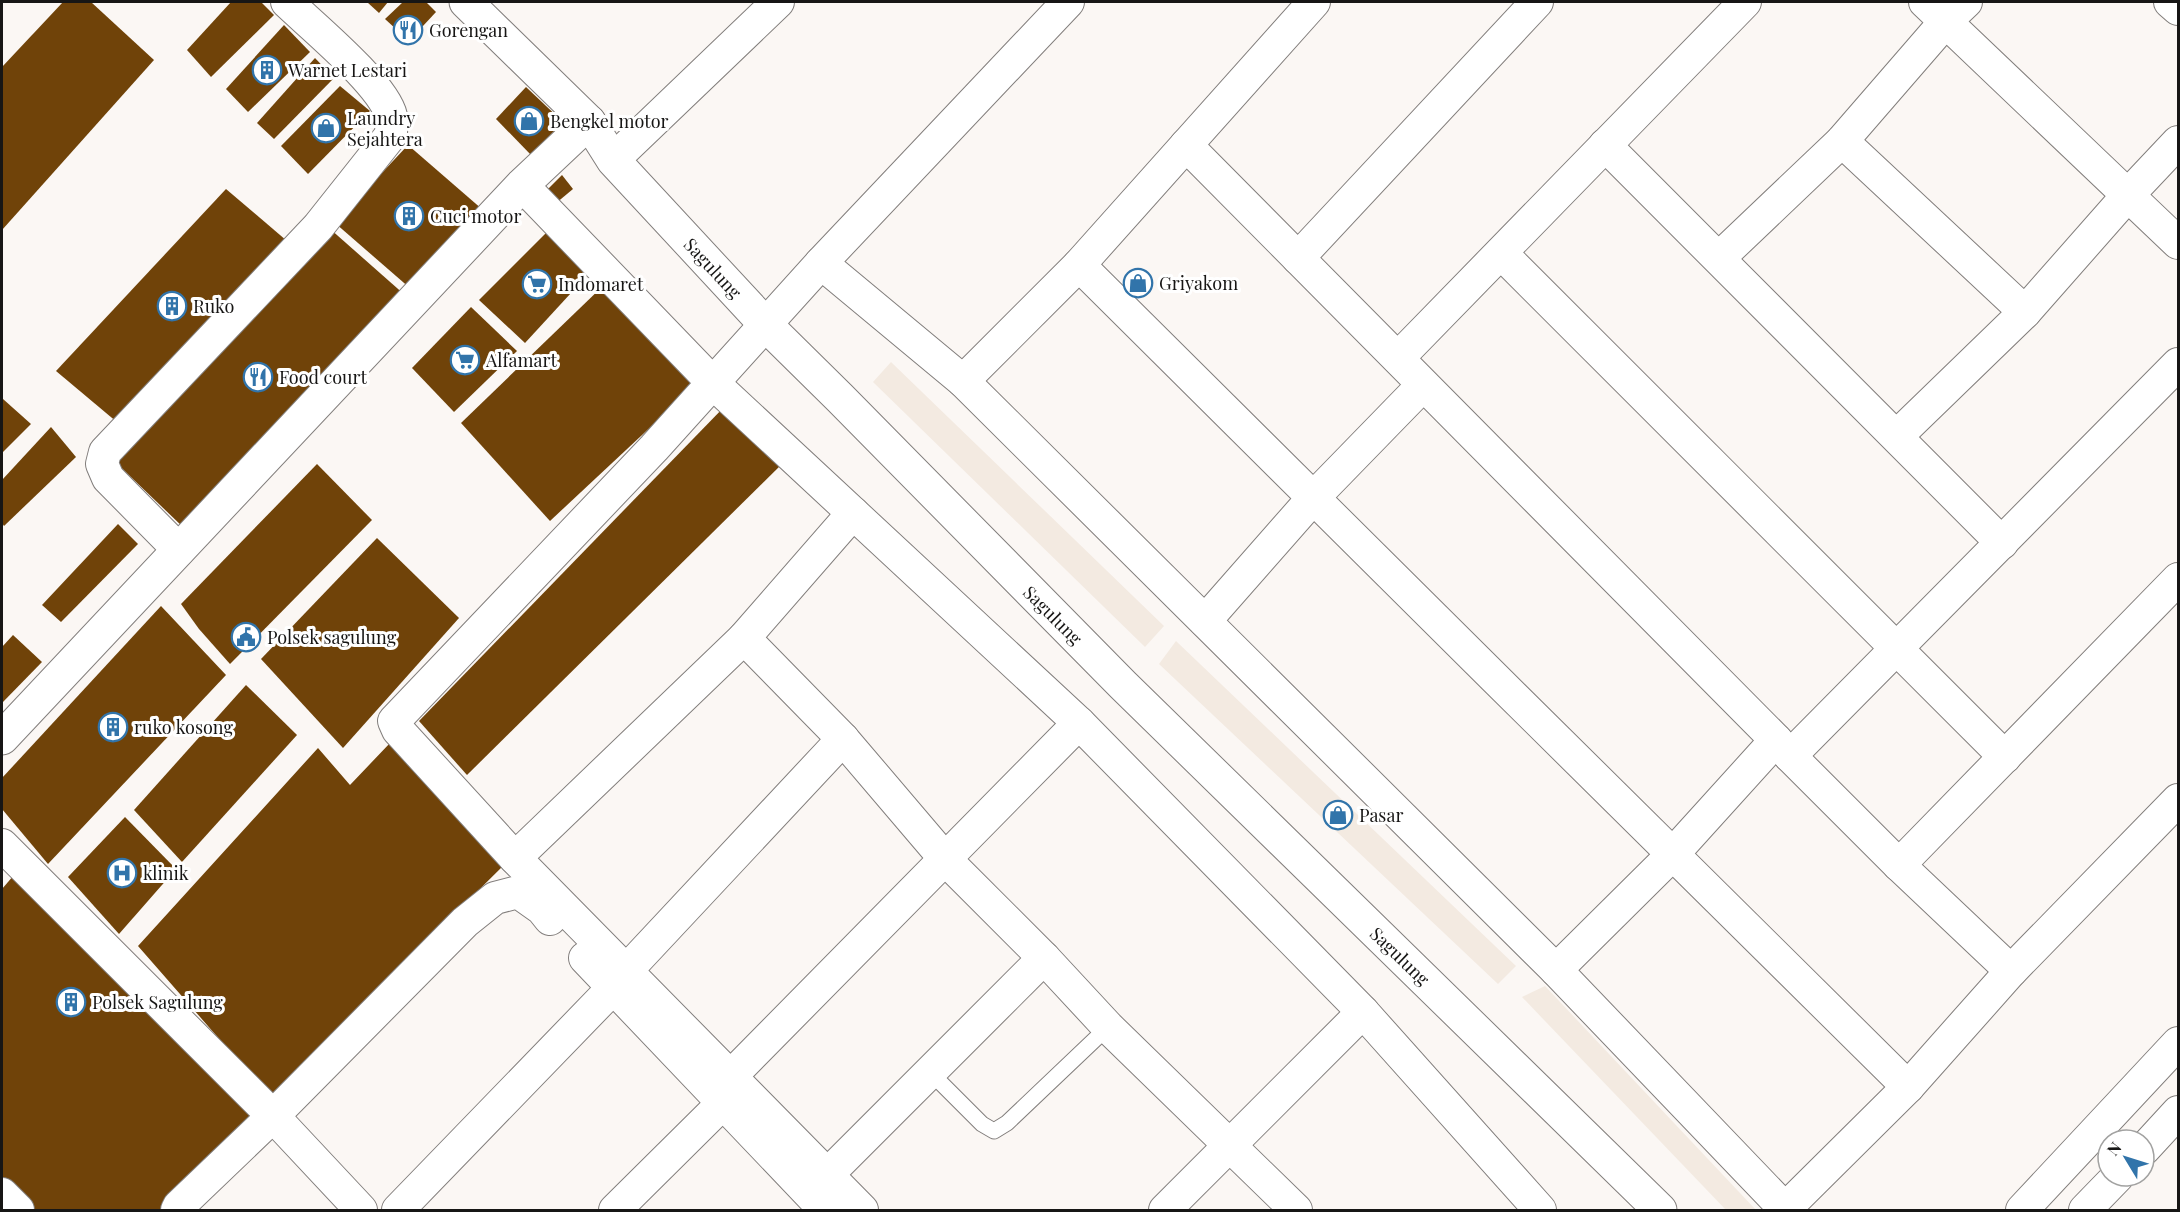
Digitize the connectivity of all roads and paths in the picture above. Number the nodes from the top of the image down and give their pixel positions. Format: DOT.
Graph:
graph roads {
  1 [pos="287,2"];
  2 [pos="466,2"];
  3 [pos="778,2"];
  4 [pos="1068,2"];
  5 [pos="1314,2"];
  6 [pos="1537,2"];
  7 [pos="1745,2"];
  8 [pos="2170,2"];
  9 [pos="1946,8"];
  10 [pos="2178,9"];
  11 [pos="589,122"];
  12 [pos="1842,141"];
  13 [pos="2178,142"];
  14 [pos="1186,145"];
  15 [pos="1605,145"];
  16 [pos="614,160"];
  17 [pos="522,186"];
  18 [pos="2128,195"];
  19 [pos="2178,243"];
  20 [pos="1501,253"];
  21 [pos="1298,258"];
  22 [pos="1719,258"];
  23 [pos="821,263"];
  24 [pos="1079,265"];
  25 [pos="2025,312"];
  26 [pos="766,325"];
  27 [pos="1398,358"];
  28 [pos="2178,363"];
  29 [pos="963,381"];
  30 [pos="714,383"];
  31 [pos="1424,385"];
  32 [pos="1897,436"];
  33 [pos="1314,497"];
  34 [pos="853,513"];
  35 [pos="2002,543"];
  36 [pos="179,550"];
  37 [pos="2178,579"];
  38 [pos="1205,621"];
  39 [pos="744,638"];
  40 [pos="1896,649"];
  41 [pos="1079,723"];
  42 [pos="2,738"];
  43 [pos="843,739"];
  44 [pos="1783,748"];
  45 [pos="2005,757"];
  46 [pos="2178,800"];
  47 [pos="2,846"];
  48 [pos="1671,856"];
  49 [pos="515,858"];
  50 [pos="946,860"];
  51 [pos="1899,866"];
  52 [pos="1044,958"];
  53 [pos="1556,970"];
  54 [pos="2011,971"];
  55 [pos="619,980"];
  56 [pos="1363,1012"];
  57 [pos="1108,1027"];
  58 [pos="2178,1043"];
  59 [pos="929,1071"];
  60 [pos="1908,1087"];
  61 [pos="727,1090"];
  62 [pos="2178,1112"];
  63 [pos="273,1116"];
  64 [pos="2156,1136"];
  65 [pos="1230,1146"];
  66 [pos="827,1175"];
  67 [pos="2106,1188"];
  68 [pos="2,1194"];
  69 [pos="18,1210"];
  70 [pos="177,1210"];
  71 [pos="361,1210"];
  72 [pos="398,1210"];
  73 [pos="615,1210"];
  74 [pos="825,1210"];
  75 [pos="862,1210"];
  76 [pos="1165,1210"];
  77 [pos="1296,1210"];
  78 [pos="1540,1210"];
  79 [pos="1660,1210"];
  80 [pos="1786,1210"];
  81 [pos="2022,1210"];
  82 [pos="2085,1210"];
  1 -- 36 [label="street"];
  2 -- 11 [label="street, Sagulung"];
  3 -- 16 [label="street"];
  4 -- 23 [label="street"];
  5 -- 14 [label="street"];
  6 -- 21 [label="street"];
  7 -- 15 [label="street"];
  8 -- 10 [label="street"];
  9 -- 12 [label="street"];
  9 -- 18 [label="street"];
  11 -- 16 [label="street, Sagulung"];
  11 -- 17 [label="street"];
  12 -- 22 [label="street"];
  12 -- 25 [label="street"];
  13 -- 18 [label="street"];
  14 -- 21 [label="street"];
  14 -- 24 [label="street"];
  15 -- 20 [label="street"];
  15 -- 22 [label="street"];
  16 -- 26 [label="street, Sagulung"];
  17 -- 30 [label="street"];
  17 -- 36 [label="street"];
  18 -- 19 [label="street"];
  18 -- 25 [label="street"];
  20 -- 27 [label="street"];
  20 -- 40 [label="street"];
  21 -- 27 [label="street"];
  22 -- 32 [label="street"];
  23 -- 26 [label="street"];
  23 -- 29 [label="street"];
  24 -- 29 [label="street"];
  24 -- 33 [label="street"];
  25 -- 32 [label="street"];
  26 -- 30 [label="street"];
  26 -- 79 [label="street, Sagulung"];
  27 -- 31 [label="street"];
  28 -- 35 [label="street"];
  29 -- 38 [label="street"];
  30 -- 34 [label="street"];
  30 -- 49 [label="street"];
  31 -- 33 [label="street"];
  31 -- 44 [label="street"];
  32 -- 35 [label="street"];
  33 -- 38 [label="street"];
  33 -- 48 [label="street"];
  34 -- 39 [label="street"];
  34 -- 41 [label="street"];
  35 -- 40 [label="street"];
  36 -- 42 [label="street"];
  37 -- 45 [label="street"];
  38 -- 53 [label="street"];
  39 -- 43 [label="street"];
  39 -- 49 [label="street"];
  40 -- 44 [label="street"];
  40 -- 45 [label="street"];
  41 -- 50 [label="street"];
  41 -- 56 [label="street"];
  43 -- 50 [label="street"];
  43 -- 55 [label="street"];
  44 -- 48 [label="street"];
  44 -- 51 [label="street"];
  45 -- 51 [label="street"];
  46 -- 54 [label="street"];
  47 -- 63 [label="street"];
  48 -- 53 [label="street"];
  48 -- 60 [label="street"];
  49 -- 55 [label="street"];
  50 -- 52 [label="street"];
  50 -- 61 [label="street"];
  51 -- 54 [label="street"];
  52 -- 57 [label="street"];
  52 -- 59 [label="street"];
  53 -- 80 [label="street"];
  54 -- 60 [label="street"];
  55 -- 61 [label="street"];
  55 -- 63 [label="street"];
  55 -- 72 [label="street"];
  56 -- 65 [label="street"];
  56 -- 78 [label="street"];
  57 -- 59 [label="lane"];
  57 -- 65 [label="street"];
  58 -- 81 [label="street"];
  59 -- 66 [label="street"];
  60 -- 80 [label="street"];
  61 -- 66 [label="street"];
  61 -- 73 [label="street"];
  61 -- 74 [label="street"];
  62 -- 64 [label="street"];
  63 -- 70 [label="street"];
  63 -- 71 [label="street"];
  65 -- 76 [label="street"];
  65 -- 77 [label="street"];
  66 -- 75 [label="street"];
  67 -- 82 [label="street"];
  68 -- 69 [label="street"];
}
